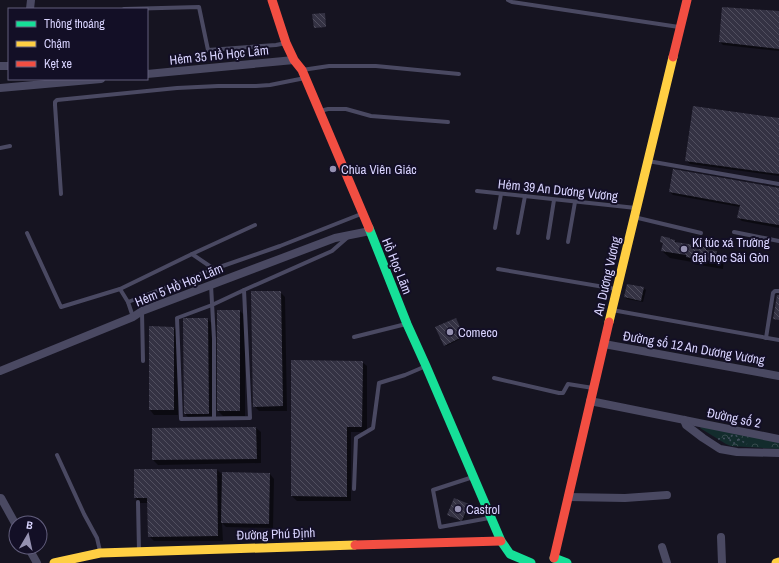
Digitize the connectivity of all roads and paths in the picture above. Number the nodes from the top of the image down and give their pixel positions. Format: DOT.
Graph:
graph roads {
  1 [pos="272,0"];
  2 [pos="508,0"];
  3 [pos="687,0"];
  4 [pos="148,8"];
  5 [pos="680,27"];
  6 [pos="286,43"];
  7 [pos="294,60"];
  8 [pos="148,74"];
  9 [pos="303,74"];
  10 [pos="459,74"];
  11 [pos="90,80"];
  12 [pos="0,88"];
  13 [pos="319,112"];
  14 [pos="448,122"];
  15 [pos="10,146"];
  16 [pos="0,148"];
  17 [pos="648,161"];
  18 [pos="779,184"];
  19 [pos="477,191"];
  20 [pos="61,194"];
  21 [pos="501,194"];
  22 [pos="525,196"];
  23 [pos="554,200"];
  24 [pos="575,202"];
  25 [pos="635,213"];
  26 [pos="362,214"];
  27 [pos="255,225"];
  28 [pos="495,228"];
  29 [pos="370,231"];
  30 [pos="28,232"];
  31 [pos="734,232"];
  32 [pos="518,233"];
  33 [pos="701,233"];
  34 [pos="349,235"];
  35 [pos="548,238"];
  36 [pos="779,241"];
  37 [pos="568,242"];
  38 [pos="192,254"];
  39 [pos="214,269"];
  40 [pos="498,269"];
  41 [pos="211,285"];
  42 [pos="120,288"];
  43 [pos="617,289"];
  44 [pos="244,290"];
  45 [pos="779,291"];
  46 [pos="128,302"];
  47 [pos="212,305"];
  48 [pos="612,310"];
  49 [pos="142,312"];
  50 [pos="133,317"];
  51 [pos="407,324"];
  52 [pos="354,337"];
  53 [pos="766,338"];
  54 [pos="779,340"];
  55 [pos="604,344"];
  56 [pos="143,362"];
  57 [pos="426,366"];
  58 [pos="0,371"];
  59 [pos="779,376"];
  60 [pos="494,378"];
  61 [pos="594,388"];
  62 [pos="590,401"];
  63 [pos="214,418"];
  64 [pos="684,420"];
  65 [pos="779,439"];
  66 [pos="736,443"];
  67 [pos="779,453"];
  68 [pos="57,456"];
  69 [pos="473,477"];
  70 [pos="354,489"];
  71 [pos="667,495"];
  72 [pos="568,497"];
  73 [pos="0,498"];
  74 [pos="138,502"];
  75 [pos="10,515"];
  76 [pos="491,517"];
  77 [pos="721,537"];
  78 [pos="501,541"];
  79 [pos="662,547"];
  80 [pos="139,551"];
  81 [pos="100,553"];
  82 [pos="550,561"];
  83 [pos="54,563"];
  84 [pos="531,563"];
  85 [pos="566,563"];
  86 [pos="667,563"];
  87 [pos="722,563"];
  1 -- 6 [label="main road, Hồ Học Lãm"];
  2 -- 5 [label="lane"];
  3 -- 5 [label="main road, An Dương Vương"];
  4 -- 6 [label="lane"];
  5 -- 17 [label="main road, An Dương Vương"];
  6 -- 7 [label="main road, Hồ Học Lãm"];
  7 -- 8 [label="street, Hẻm 35 Hồ Học Lãm"];
  7 -- 9 [label="main road, Hồ Học Lãm"];
  9 -- 10 [label="lane"];
  9 -- 13 [label="main road, Hồ Học Lãm"];
  9 -- 20 [label="lane"];
  11 -- 12 [label="street"];
  13 -- 14 [label="lane"];
  13 -- 26 [label="main road, Hồ Học Lãm"];
  15 -- 16 [label="lane"];
  17 -- 18 [label="lane"];
  17 -- 25 [label="main road, An Dương Vương"];
  19 -- 21 [label="lane, Hẻm 39 An Dương Vương"];
  21 -- 22 [label="lane, Hẻm 39 An Dương Vương"];
  21 -- 28 [label="lane"];
  22 -- 23 [label="lane, Hẻm 39 An Dương Vương"];
  22 -- 32 [label="lane"];
  23 -- 24 [label="lane, Hẻm 39 An Dương Vương"];
  23 -- 35 [label="lane"];
  24 -- 25 [label="lane, Hẻm 39 An Dương Vương"];
  24 -- 37 [label="lane"];
  25 -- 33 [label="lane, Hẻm 39 An Dương Vương"];
  25 -- 43 [label="main road, An Dương Vương"];
  26 -- 29 [label="main road, Hồ Học Lãm"];
  26 -- 39 [label="lane"];
  27 -- 38 [label="lane"];
  29 -- 34 [label="street, Hẻm 5 Hồ Học Lãm"];
  29 -- 51 [label="main road, Hồ Học Lãm"];
  30 -- 42 [label="lane"];
  31 -- 36 [label="lane"];
  34 -- 41 [label="street, Hẻm 5 Hồ Học Lãm"];
  34 -- 44 [label="lane"];
  38 -- 39 [label="lane"];
  38 -- 42 [label="lane"];
  39 -- 46 [label="lane"];
  40 -- 43 [label="lane"];
  41 -- 47 [label="lane"];
  41 -- 49 [label="street, Hẻm 5 Hồ Học Lãm"];
  42 -- 46 [label="lane"];
  43 -- 48 [label="main road, An Dương Vương"];
  44 -- 47 [label="lane"];
  44 -- 63 [label="lane"];
  45 -- 53 [label="lane"];
  46 -- 50 [label="lane"];
  47 -- 63 [label="lane"];
  47 -- 63 [label="lane"];
  48 -- 53 [label="lane"];
  48 -- 55 [label="main road, An Dương Vương"];
  49 -- 50 [label="street, Hẻm 5 Hồ Học Lãm"];
  49 -- 56 [label="lane"];
  50 -- 58 [label="street, Hẻm 5 Hồ Học Lãm"];
  51 -- 52 [label="lane"];
  51 -- 57 [label="main road, Hồ Học Lãm"];
  53 -- 54 [label="lane"];
  55 -- 59 [label="street, Đường số 12 An Dương Vương"];
  55 -- 61 [label="main road, An Dương Vương"];
  57 -- 69 [label="main road, Hồ Học Lãm"];
  57 -- 70 [label="lane"];
  60 -- 61 [label="lane"];
  61 -- 62 [label="main road, An Dương Vương"];
  62 -- 64 [label="street, Đường số 2"];
  62 -- 72 [label="main road, An Dương Vương"];
  64 -- 65 [label="street, Đường số 2"];
  64 -- 67 [label="street, Đường số 2"];
  66 -- 66 [label="path"];
  68 -- 81 [label="lane"];
  69 -- 76 [label="main road, Hồ Học Lãm"];
  69 -- 76 [label="lane"];
  71 -- 72 [label="street"];
  72 -- 82 [label="main road, An Dương Vương"];
  73 -- 75 [label="street"];
  74 -- 80 [label="lane"];
  76 -- 78 [label="main road, Hồ Học Lãm"];
  77 -- 87 [label="street"];
  78 -- 80 [label="main road, Đường Phú Định"];
  78 -- 84 [label="main road, Hồ Học Lãm"];
  79 -- 86 [label="street"];
  80 -- 81 [label="main road, Đường Phú Định"];
  81 -- 83 [label="main road, Đường Phú Định"];
  82 -- 85 [label="main road"];
}
